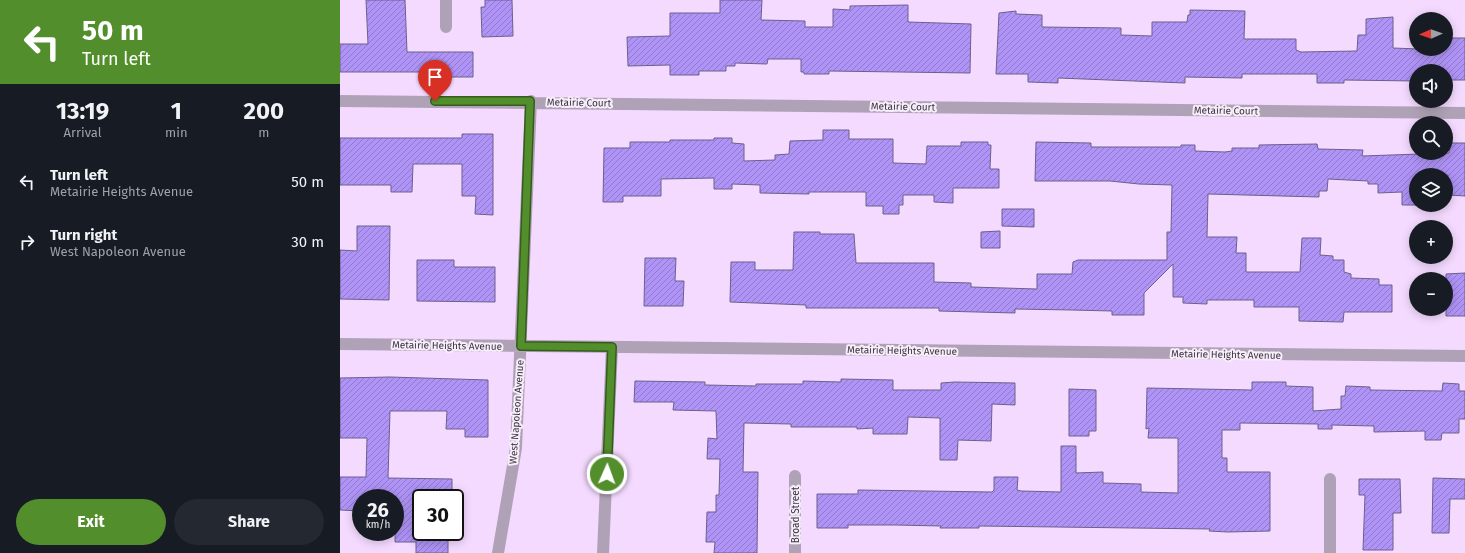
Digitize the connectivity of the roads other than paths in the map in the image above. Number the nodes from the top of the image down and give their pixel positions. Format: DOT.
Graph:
graph roads {
  1 [pos="446,0"];
  2 [pos="446,27"];
  3 [pos="340,100"];
  4 [pos="530,101"];
  5 [pos="1465,114"];
  6 [pos="340,344"];
  7 [pos="521,346"];
  8 [pos="612,347"];
  9 [pos="1465,356"];
  10 [pos="795,476"];
  11 [pos="1330,479"];
  12 [pos="498,553"];
  13 [pos="604,553"];
  14 [pos="795,553"];
  15 [pos="1330,553"];
  1 -- 2 [label="street"];
  3 -- 4 [label="street, Metairie Court"];
  4 -- 5 [label="street, Metairie Court"];
  4 -- 7 [label="street, West Napoleon Avenue"];
  6 -- 7 [label="street, Metairie Heights Avenue"];
  7 -- 8 [label="street, Metairie Heights Avenue"];
  7 -- 12 [label="street, West Napoleon Avenue"];
  8 -- 9 [label="street, Metairie Heights Avenue"];
  8 -- 13 [label="street"];
  10 -- 14 [label="street, Broad Street"];
  11 -- 15 [label="street"];
}
